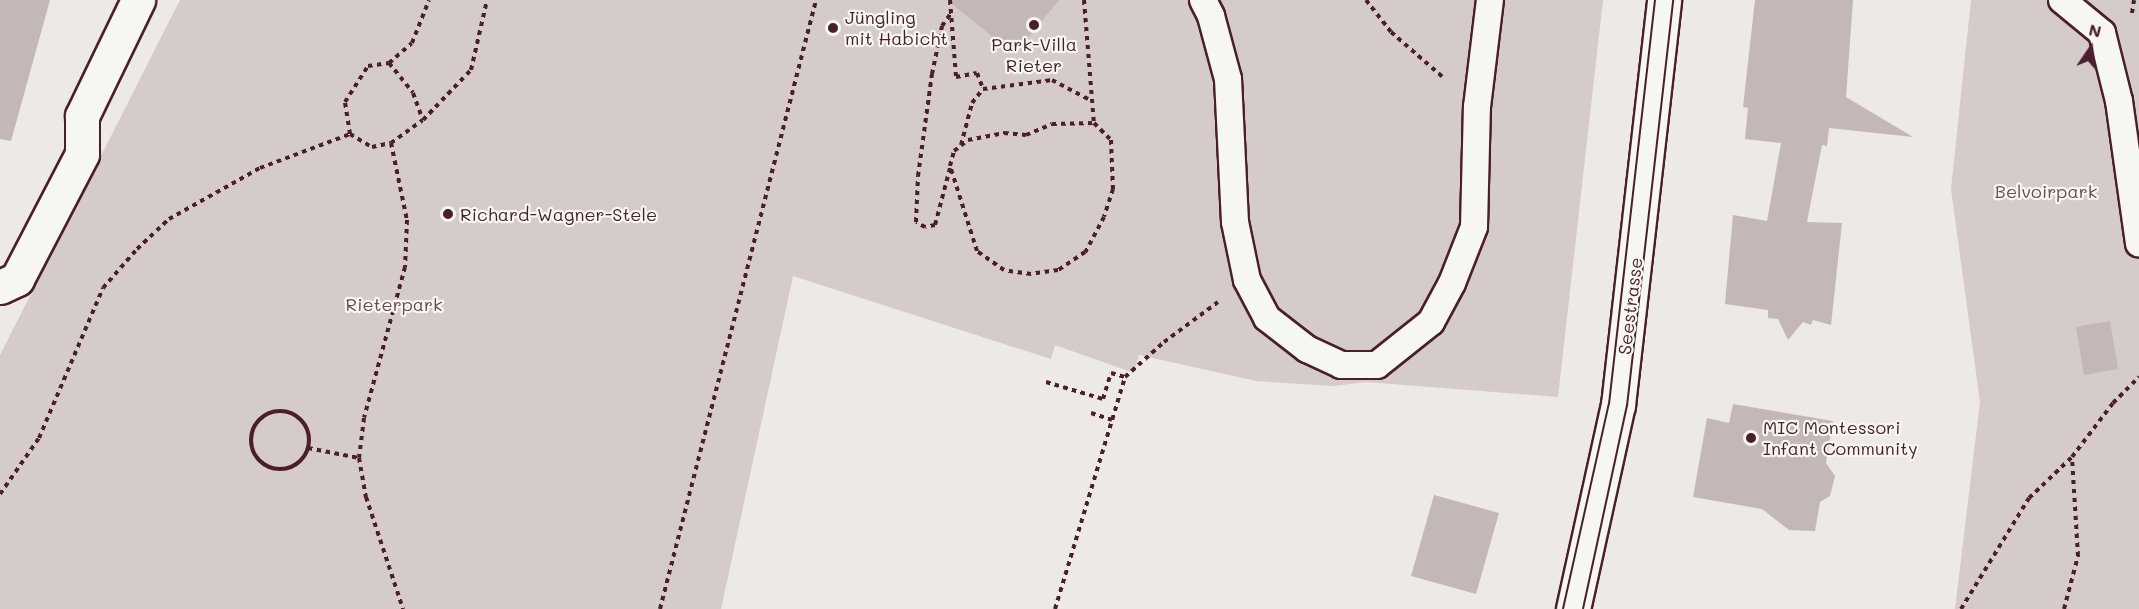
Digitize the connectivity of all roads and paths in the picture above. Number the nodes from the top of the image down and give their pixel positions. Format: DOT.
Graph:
graph roads {
  1 [pos="138,0"];
  2 [pos="429,0"];
  3 [pos="487,0"];
  4 [pos="816,0"];
  5 [pos="950,0"];
  6 [pos="1084,0"];
  7 [pos="1203,0"];
  8 [pos="1366,0"];
  9 [pos="1490,0"];
  10 [pos="1664,0"];
  11 [pos="2062,0"];
  12 [pos="951,13"];
  13 [pos="389,63"];
  14 [pos="983,89"];
  15 [pos="1093,101"];
  16 [pos="1478,107"];
  17 [pos="423,120"];
  18 [pos="1095,123"];
  19 [pos="350,134"];
  20 [pos="391,143"];
  21 [pos="961,146"];
  22 [pos="950,166"];
  23 [pos="2139,244"];
  24 [pos="1247,280"];
  25 [pos="0,287"];
  26 [pos="1125,377"];
  27 [pos="2139,377"];
  28 [pos="1047,382"];
  29 [pos="1091,413"];
  30 [pos="1112,420"];
  31 [pos="308,448"];
  32 [pos="2072,457"];
  33 [pos="359,458"];
  34 [pos="0,494"];
  35 [pos="1962,607"];
  36 [pos="403,609"];
  37 [pos="660,609"];
  38 [pos="1055,609"];
  39 [pos="1573,609"];
  40 [pos="1967,609"];
  41 [pos="2064,609"];
  1 -- 25 [label="street"];
  2 -- 13 [label="path"];
  3 -- 17 [label="path"];
  4 -- 37 [label="path"];
  5 -- 12 [label="path"];
  6 -- 15 [label="path"];
  7 -- 24 [label="lane"];
  8 -- 16 [label="path"];
  9 -- 16 [label="lane"];
  10 -- 39 [label="street, Seestrasse"];
  11 -- 23 [label="lane"];
  12 -- 14 [label="path"];
  12 -- 22 [label="path"];
  13 -- 17 [label="path"];
  13 -- 19 [label="path"];
  14 -- 15 [label="path"];
  14 -- 21 [label="path"];
  15 -- 18 [label="path"];
  16 -- 24 [label="lane"];
  17 -- 20 [label="path"];
  18 -- 21 [label="path"];
  18 -- 22 [label="path"];
  19 -- 20 [label="path"];
  19 -- 34 [label="path"];
  20 -- 33 [label="path"];
  21 -- 22 [label="path"];
  24 -- 26 [label="path"];
  26 -- 28 [label="path"];
  26 -- 30 [label="path"];
  27 -- 32 [label="path"];
  29 -- 30 [label="path"];
  30 -- 38 [label="path"];
  31 -- 31 [label="path"];
  31 -- 33 [label="path"];
  32 -- 35 [label="path"];
  32 -- 41 [label="path"];
  33 -- 36 [label="path"];
  35 -- 40 [label="path"];
}
